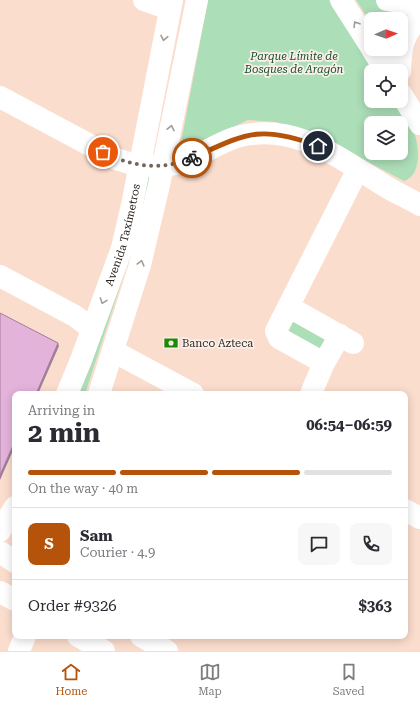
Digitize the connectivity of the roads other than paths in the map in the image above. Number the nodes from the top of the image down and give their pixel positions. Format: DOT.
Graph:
graph roads {
  1 [pos="144,0"];
  2 [pos="198,0"];
  3 [pos="341,0"];
  4 [pos="387,0"];
  5 [pos="171,4"];
  6 [pos="420,4"];
  7 [pos="420,18"];
  8 [pos="364,36"];
  9 [pos="400,64"];
  10 [pos="0,97"];
  11 [pos="408,105"];
  12 [pos="420,124"];
  13 [pos="139,166"];
  14 [pos="163,166"];
  15 [pos="358,169"];
  16 [pos="386,187"];
  17 [pos="420,188"];
  18 [pos="420,205"];
  19 [pos="0,276"];
  20 [pos="289,307"];
  21 [pos="92,329"];
  22 [pos="113,351"];
  23 [pos="324,363"];
  24 [pos="68,391"];
  25 [pos="100,391"];
  26 [pos="187,391"];
  27 [pos="312,391"];
  28 [pos="12,512"];
  29 [pos="408,512"];
  30 [pos="420,518"];
  31 [pos="0,531"];
  32 [pos="0,552"];
  33 [pos="12,560"];
  34 [pos="0,592"];
  35 [pos="12,598"];
  36 [pos="24,639"];
  37 [pos="83,639"];
  38 [pos="146,639"];
  39 [pos="19,651"];
  40 [pos="104,651"];
  41 [pos="167,651"];
  1 -- 5 [label="street"];
  14 -- 2 [label="street, one-way"];
  8 -- 3 [label="street, one-way"];
  4 -- 6 [label="street"];
  5 -- 13 [label="street, Avenida Taxímetros, one-way"];
  7 -- 9 [label="street"];
  10 -- 13 [label="street"];
  11 -- 12 [label="street"];
  13 -- 14 [label="street"];
  13 -- 21 [label="street, Avenida Taxímetros, one-way"];
  14 -- 15 [label="street"];
  22 -- 14 [label="street, one-way"];
  15 -- 16 [label="street"];
  15 -- 20 [label="street"];
  16 -- 17 [label="street"];
  16 -- 18 [label="street"];
  19 -- 21 [label="street"];
  20 -- 23 [label="street"];
  20 -- 23 [label="street"];
  21 -- 24 [label="street, Avenida Taxímetros"];
  22 -- 25 [label="street"];
  22 -- 26 [label="street"];
  23 -- 27 [label="street"];
  28 -- 31 [label="street"];
  29 -- 30 [label="street"];
  32 -- 33 [label="street"];
  34 -- 35 [label="street"];
  36 -- 39 [label="street"];
  37 -- 40 [label="street"];
  38 -- 41 [label="street"];
}
